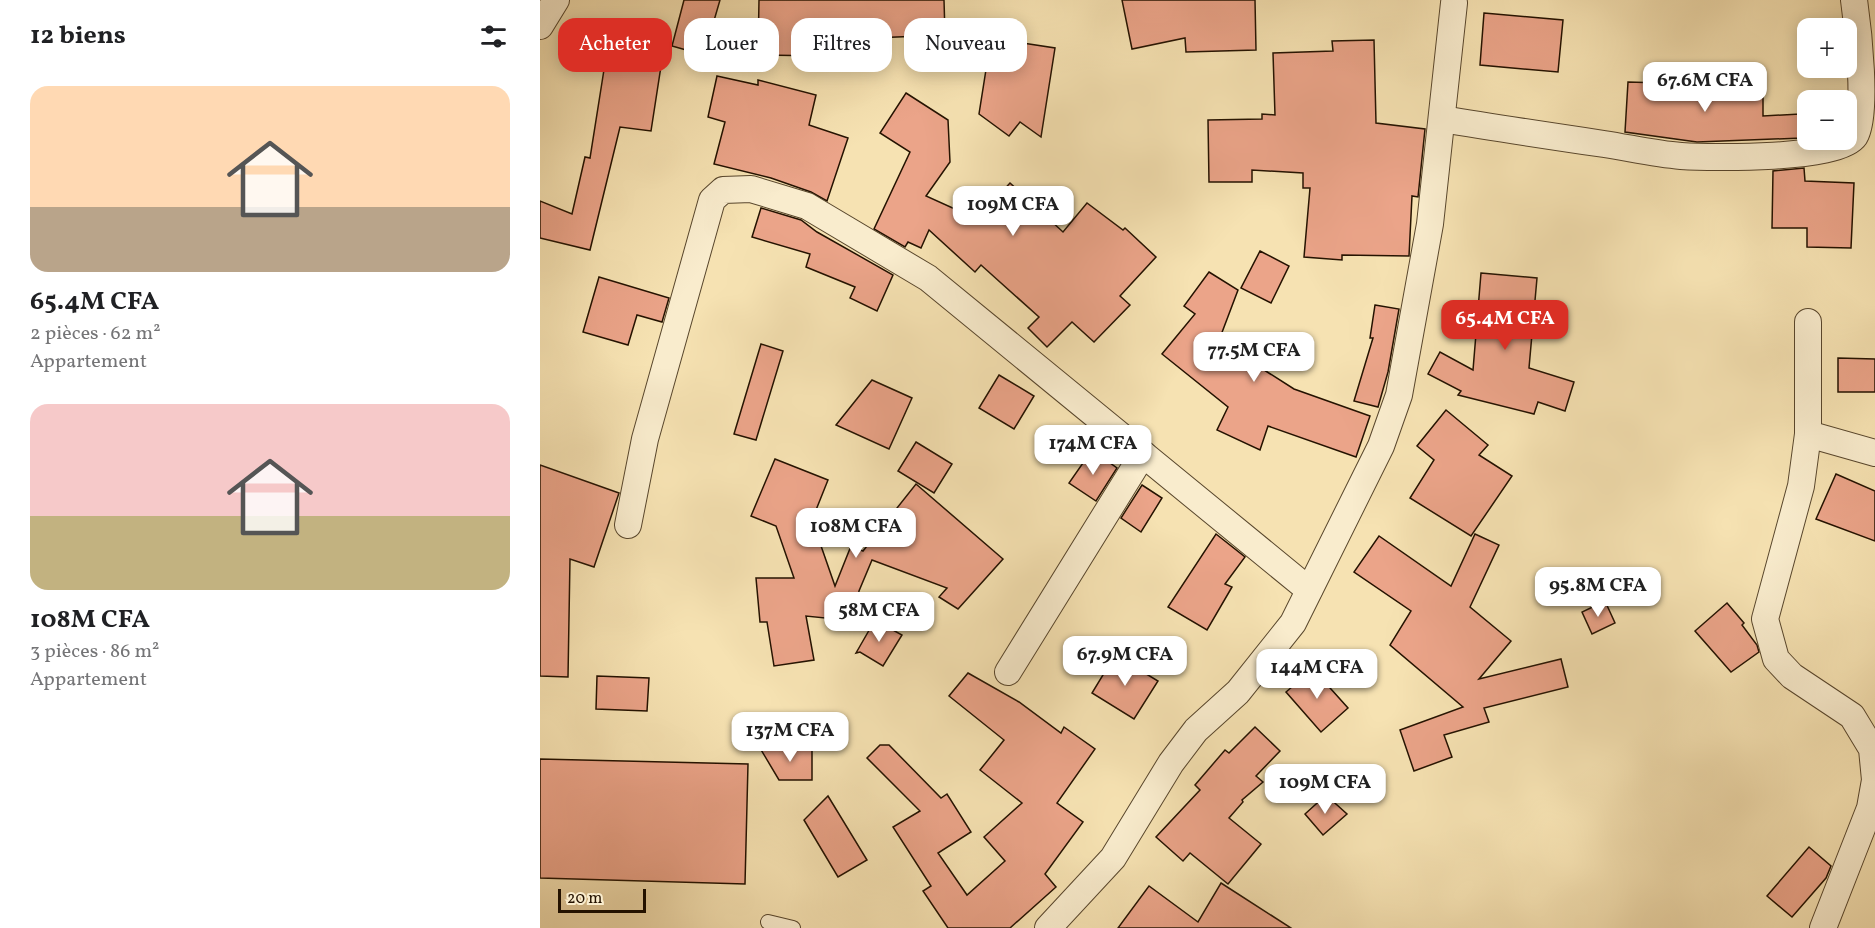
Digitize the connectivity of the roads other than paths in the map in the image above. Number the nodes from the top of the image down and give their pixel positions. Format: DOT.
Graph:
graph roads {
  1 [pos="555,0"];
  2 [pos="1854,0"];
  3 [pos="1454,3"];
  4 [pos="540,26"];
  5 [pos="1442,119"];
  6 [pos="1808,322"];
  7 [pos="1808,434"];
  8 [pos="1875,453"];
  9 [pos="1143,454"];
  10 [pos="627,525"];
  11 [pos="1309,590"];
  12 [pos="1008,672"];
  13 [pos="768,922"];
  14 [pos="793,928"];
  15 [pos="1048,928"];
  16 [pos="1823,928"];
  1 -- 4 [label="street"];
  2 -- 5 [label="street"];
  3 -- 5 [label="street"];
  5 -- 11 [label="street"];
  6 -- 7 [label="street"];
  7 -- 8 [label="street"];
  7 -- 16 [label="street"];
  9 -- 10 [label="street"];
  9 -- 11 [label="street"];
  9 -- 12 [label="street"];
  11 -- 15 [label="street"];
  13 -- 14 [label="lane"];
}
